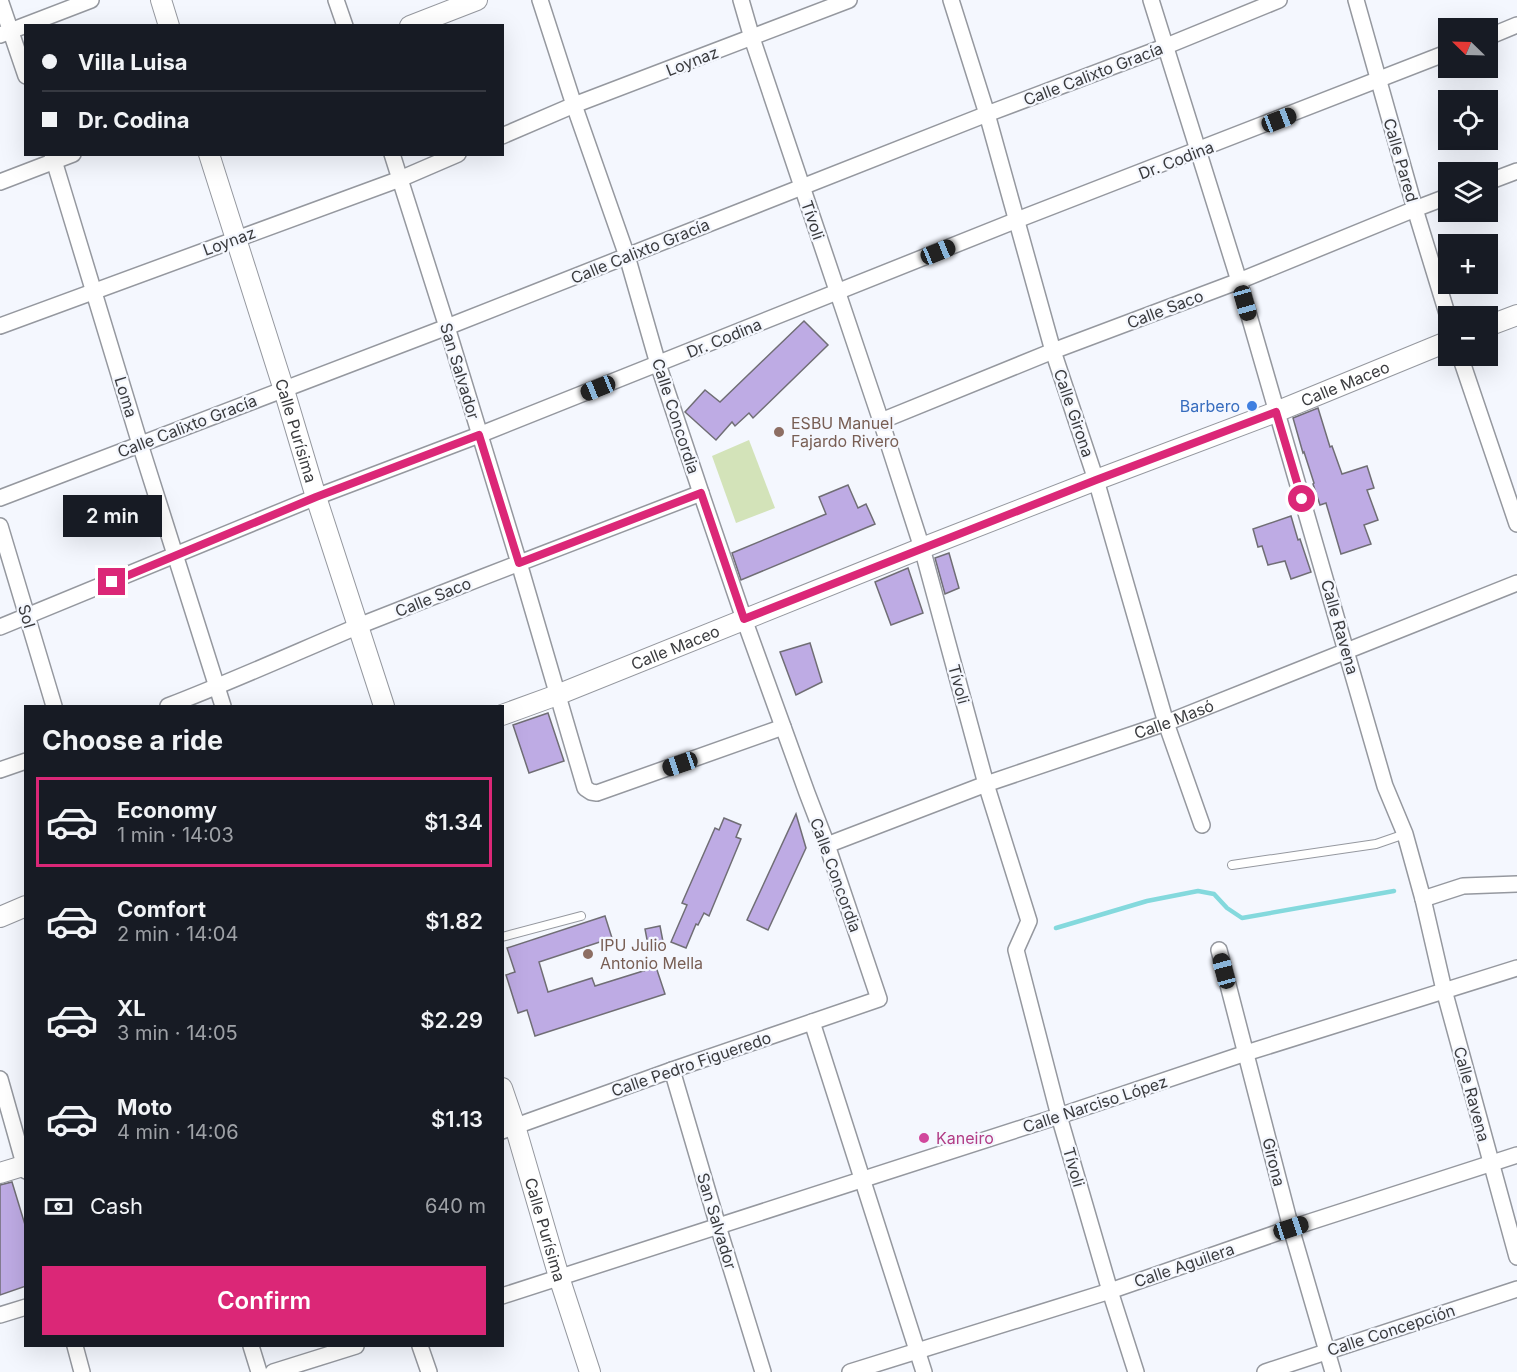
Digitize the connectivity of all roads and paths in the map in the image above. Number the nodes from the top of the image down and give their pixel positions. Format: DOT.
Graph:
graph roads {
  1 [pos="0,0"];
  2 [pos="91,0"];
  3 [pos="161,0"];
  4 [pos="336,0"];
  5 [pos="477,0"];
  6 [pos="540,0"];
  7 [pos="741,0"];
  8 [pos="849,0"];
  9 [pos="951,0"];
  10 [pos="1151,0"];
  11 [pos="1280,0"];
  12 [pos="1356,0"];
  13 [pos="28,24"];
  14 [pos="168,24"];
  15 [pos="344,24"];
  16 [pos="415,24"];
  17 [pos="1517,25"];
  18 [pos="24,26"];
  19 [pos="5,33"];
  20 [pos="1498,33"];
  21 [pos="752,38"];
  22 [pos="1164,47"];
  23 [pos="1438,57"];
  24 [pos="24,72"];
  25 [pos="1379,81"];
  26 [pos="574,105"];
  27 [pos="987,114"];
  28 [pos="504,135"];
  29 [pos="1199,151"];
  30 [pos="210,156"];
  31 [pos="393,156"];
  32 [pos="453,156"];
  33 [pos="54,158"];
  34 [pos="1517,171"];
  35 [pos="1498,178"];
  36 [pos="400,179"];
  37 [pos="0,182"];
  38 [pos="802,187"];
  39 [pos="1438,200"];
  40 [pos="1415,208"];
  41 [pos="1017,220"];
  42 [pos="237,238"];
  43 [pos="627,256"];
  44 [pos="1239,281"];
  45 [pos="94,292"];
  46 [pos="838,292"];
  47 [pos="1445,306"];
  48 [pos="1517,315"];
  49 [pos="1498,322"];
  50 [pos="0,327"];
  51 [pos="447,327"];
  52 [pos="1438,346"];
  53 [pos="1053,351"];
  54 [pos="658,364"];
  55 [pos="1463,366"];
  56 [pos="284,390"];
  57 [pos="1276,412"];
  58 [pos="881,421"];
  59 [pos="479,435"];
  60 [pos="140,444"];
  61 [pos="1096,480"];
  62 [pos="701,493"];
  63 [pos="316,497"];
  64 [pos="0,498"];
  65 [pos="1517,524"];
  66 [pos="0,526"];
  67 [pos="922,548"];
  68 [pos="176,556"];
  69 [pos="519,563"];
  70 [pos="1517,583"];
  71 [pos="27,617"];
  72 [pos="744,619"];
  73 [pos="359,626"];
  74 [pos="0,627"];
  75 [pos="1347,651"];
  76 [pos="217,688"];
  77 [pos="557,695"];
  78 [pos="54,705"];
  79 [pos="171,705"];
  80 [pos="223,705"];
  81 [pos="384,705"];
  82 [pos="504,714"];
  83 [pos="1166,723"];
  84 [pos="783,727"];
  85 [pos="24,762"];
  86 [pos="0,771"];
  87 [pos="986,784"];
  88 [pos="1202,825"];
  89 [pos="1405,834"];
  90 [pos="827,845"];
  91 [pos="1232,864"];
  92 [pos="1517,884"];
  93 [pos="1423,898"];
  94 [pos="24,907"];
  95 [pos="581,916"];
  96 [pos="0,917"];
  97 [pos="504,936"];
  98 [pos="1219,950"];
  99 [pos="1517,968"];
  100 [pos="1444,990"];
  101 [pos="879,999"];
  102 [pos="812,1022"];
  103 [pos="1246,1053"];
  104 [pos="672,1070"];
  105 [pos="0,1079"];
  106 [pos="504,1100"];
  107 [pos="1059,1116"];
  108 [pos="509,1129"];
  109 [pos="1517,1155"];
  110 [pos="24,1163"];
  111 [pos="1491,1164"];
  112 [pos="24,1167"];
  113 [pos="0,1173"];
  114 [pos="863,1179"];
  115 [pos="718,1226"];
  116 [pos="1291,1228"];
  117 [pos="1517,1257"];
  118 [pos="559,1277"];
  119 [pos="1517,1289"];
  120 [pos="1110,1291"];
  121 [pos="504,1295"];
  122 [pos="24,1308"];
  123 [pos="0,1315"];
  124 [pos="75,1347"];
  125 [pos="251,1347"];
  126 [pos="353,1347"];
  127 [pos="420,1347"];
  128 [pos="917,1351"];
  129 [pos="1327,1351"];
  130 [pos="82,1372"];
  131 [pos="259,1372"];
  132 [pos="273,1372"];
  133 [pos="429,1372"];
  134 [pos="590,1372"];
  135 [pos="763,1372"];
  136 [pos="850,1372"];
  137 [pos="924,1372"];
  138 [pos="1136,1372"];
  139 [pos="1264,1372"];
  140 [pos="1333,1372"];
  1 -- 19 [label="street"];
  2 -- 13 [label="street"];
  3 -- 14 [label="street"];
  4 -- 15 [label="street"];
  5 -- 16 [label="street"];
  6 -- 26 [label="street, Calle Concordia"];
  7 -- 21 [label="street, Tívoli"];
  8 -- 21 [label="street, Loynaz"];
  9 -- 27 [label="street, Calle Girona"];
  10 -- 22 [label="street, Calle Ravena"];
  11 -- 22 [label="street, Calle Calixto Gracía"];
  12 -- 25 [label="street, Calle Pared"];
  17 -- 20 [label="street"];
  18 -- 19 [label="street"];
  19 -- 24 [label="street"];
  21 -- 26 [label="street, Loynaz"];
  21 -- 38 [label="street, Tívoli"];
  22 -- 27 [label="street, Calle Calixto Gracía"];
  22 -- 29 [label="street, Calle Ravena"];
  23 -- 25 [label="street, Dr. Codina"];
  25 -- 29 [label="street, Dr. Codina"];
  25 -- 40 [label="street, Calle Pared"];
  26 -- 28 [label="street, Loynaz"];
  26 -- 43 [label="street, Calle Concordia"];
  27 -- 38 [label="street, Calle Calixto Gracía"];
  27 -- 41 [label="street, Calle Girona"];
  29 -- 41 [label="street, Dr. Codina"];
  29 -- 44 [label="street, Calle Ravena"];
  30 -- 42 [label="street, Calle Purísima"];
  31 -- 36 [label="street, San Salvador"];
  32 -- 36 [label="street, Loynaz"];
  33 -- 37 [label="street"];
  33 -- 45 [label="street, Loma"];
  34 -- 35 [label="street"];
  36 -- 42 [label="street, Loynaz"];
  36 -- 51 [label="street, San Salvador"];
  38 -- 43 [label="street, Calle Calixto Gracía"];
  38 -- 46 [label="street, Tívoli"];
  39 -- 40 [label="street, Calle Saco"];
  40 -- 44 [label="street, Calle Saco"];
  40 -- 47 [label="street, Calle Pared"];
  41 -- 46 [label="street, Dr. Codina"];
  41 -- 53 [label="street, Calle Girona"];
  42 -- 45 [label="street, Loynaz"];
  42 -- 56 [label="street, Calle Purísima"];
  43 -- 51 [label="street, Calle Calixto Gracía"];
  43 -- 54 [label="street, Calle Concordia"];
  44 -- 53 [label="street, Calle Saco"];
  44 -- 57 [label="street, Calle Ravena"];
  45 -- 50 [label="street, Loynaz"];
  45 -- 60 [label="street, Loma"];
  46 -- 54 [label="street, Dr. Codina"];
  46 -- 58 [label="street, Tívoli"];
  48 -- 49 [label="street"];
  51 -- 56 [label="street, Calle Calixto Gracía"];
  51 -- 59 [label="street, San Salvador"];
  52 -- 57 [label="street, Calle Maceo"];
  53 -- 58 [label="street, Calle Saco"];
  53 -- 61 [label="street, Calle Girona"];
  54 -- 59 [label="street, Dr. Codina"];
  54 -- 62 [label="street, Calle Concordia"];
  55 -- 65 [label="street"];
  56 -- 60 [label="street, Calle Calixto Gracía"];
  56 -- 63 [label="street, Calle Purísima"];
  57 -- 61 [label="street, Calle Maceo"];
  57 -- 75 [label="street, Calle Ravena"];
  58 -- 67 [label="street, Tívoli"];
  59 -- 63 [label="street, Dr. Codina"];
  59 -- 69 [label="street, San Salvador"];
  60 -- 64 [label="street, Calle Calixto Gracía"];
  60 -- 68 [label="street, Loma"];
  61 -- 67 [label="street, Calle Maceo"];
  61 -- 83 [label="street, Calle Girona"];
  62 -- 69 [label="street, Calle Saco"];
  62 -- 72 [label="street, Calle Concordia"];
  63 -- 68 [label="street, Dr. Codina"];
  63 -- 73 [label="street, Calle Purísima"];
  66 -- 71 [label="street, Sol"];
  67 -- 72 [label="street, Calle Maceo"];
  67 -- 87 [label="street, Tívoli"];
  68 -- 71 [label="street, Dr. Codina"];
  68 -- 76 [label="street, Loma"];
  69 -- 73 [label="street, Calle Saco"];
  69 -- 77 [label="street, San Salvador"];
  70 -- 75 [label="street, Calle Masó"];
  71 -- 74 [label="street, Dr. Codina"];
  71 -- 78 [label="street, Sol"];
  72 -- 77 [label="street, Calle Maceo"];
  72 -- 84 [label="street, Calle Concordia"];
  73 -- 76 [label="street, Calle Saco"];
  73 -- 81 [label="street, Calle Purísima"];
  75 -- 83 [label="street, Calle Masó"];
  75 -- 89 [label="street, Calle Ravena"];
  76 -- 79 [label="street, Calle Saco"];
  76 -- 80 [label="street, Loma"];
  77 -- 82 [label="street, Calle Maceo"];
  77 -- 84 [label="street, San Salvador"];
  83 -- 87 [label="street, Calle Masó"];
  83 -- 88 [label="street, Calle Girona"];
  84 -- 90 [label="street, Calle Concordia"];
  85 -- 86 [label="street"];
  87 -- 90 [label="street, Calle Masó"];
  87 -- 107 [label="street, Tívoli"];
  89 -- 91 [label="lane"];
  89 -- 93 [label="street, Calle Ravena"];
  90 -- 101 [label="street, Calle Concordia"];
  92 -- 93 [label="street"];
  93 -- 100 [label="street, Calle Ravena"];
  94 -- 96 [label="street"];
  95 -- 97 [label="lane"];
  98 -- 103 [label="street, Girona"];
  99 -- 100 [label="street, Calle Narciso López"];
  100 -- 103 [label="street, Calle Narciso López"];
  100 -- 111 [label="street, Calle Ravena"];
  101 -- 102 [label="street, Calle Pedro Figueredo"];
  102 -- 104 [label="street, Calle Pedro Figueredo"];
  102 -- 114 [label="street"];
  103 -- 107 [label="street, Calle Narciso López"];
  103 -- 116 [label="street, Girona"];
  104 -- 108 [label="street, Calle Pedro Figueredo"];
  104 -- 115 [label="street, San Salvador"];
  105 -- 110 [label="street"];
  106 -- 108 [label="street, Calle Purísima"];
  107 -- 114 [label="street, Calle Narciso López"];
  107 -- 120 [label="street, Tívoli"];
  108 -- 118 [label="street, Calle Purísima"];
  109 -- 111 [label="street, Calle Aguilera"];
  111 -- 116 [label="street, Calle Aguilera"];
  111 -- 117 [label="street, Calle Ravena"];
  112 -- 113 [label="street"];
  114 -- 115 [label="street, Calle Narciso López"];
  114 -- 128 [label="street"];
  115 -- 118 [label="street, Calle Narciso López"];
  115 -- 135 [label="street, San Salvador"];
  116 -- 120 [label="street, Calle Aguilera"];
  116 -- 129 [label="street, Girona"];
  118 -- 121 [label="street, Calle Narciso López"];
  118 -- 134 [label="street, Calle Purísima"];
  119 -- 129 [label="street, Calle Concepción"];
  120 -- 128 [label="street, Calle Aguilera"];
  120 -- 138 [label="street, Tívoli"];
  122 -- 123 [label="street"];
  124 -- 130 [label="street"];
  125 -- 131 [label="street"];
  126 -- 132 [label="street"];
  127 -- 133 [label="street"];
  128 -- 136 [label="street, Calle Aguilera"];
  128 -- 137 [label="street"];
  129 -- 139 [label="street, Calle Concepción"];
  129 -- 140 [label="street, Girona"];
}
